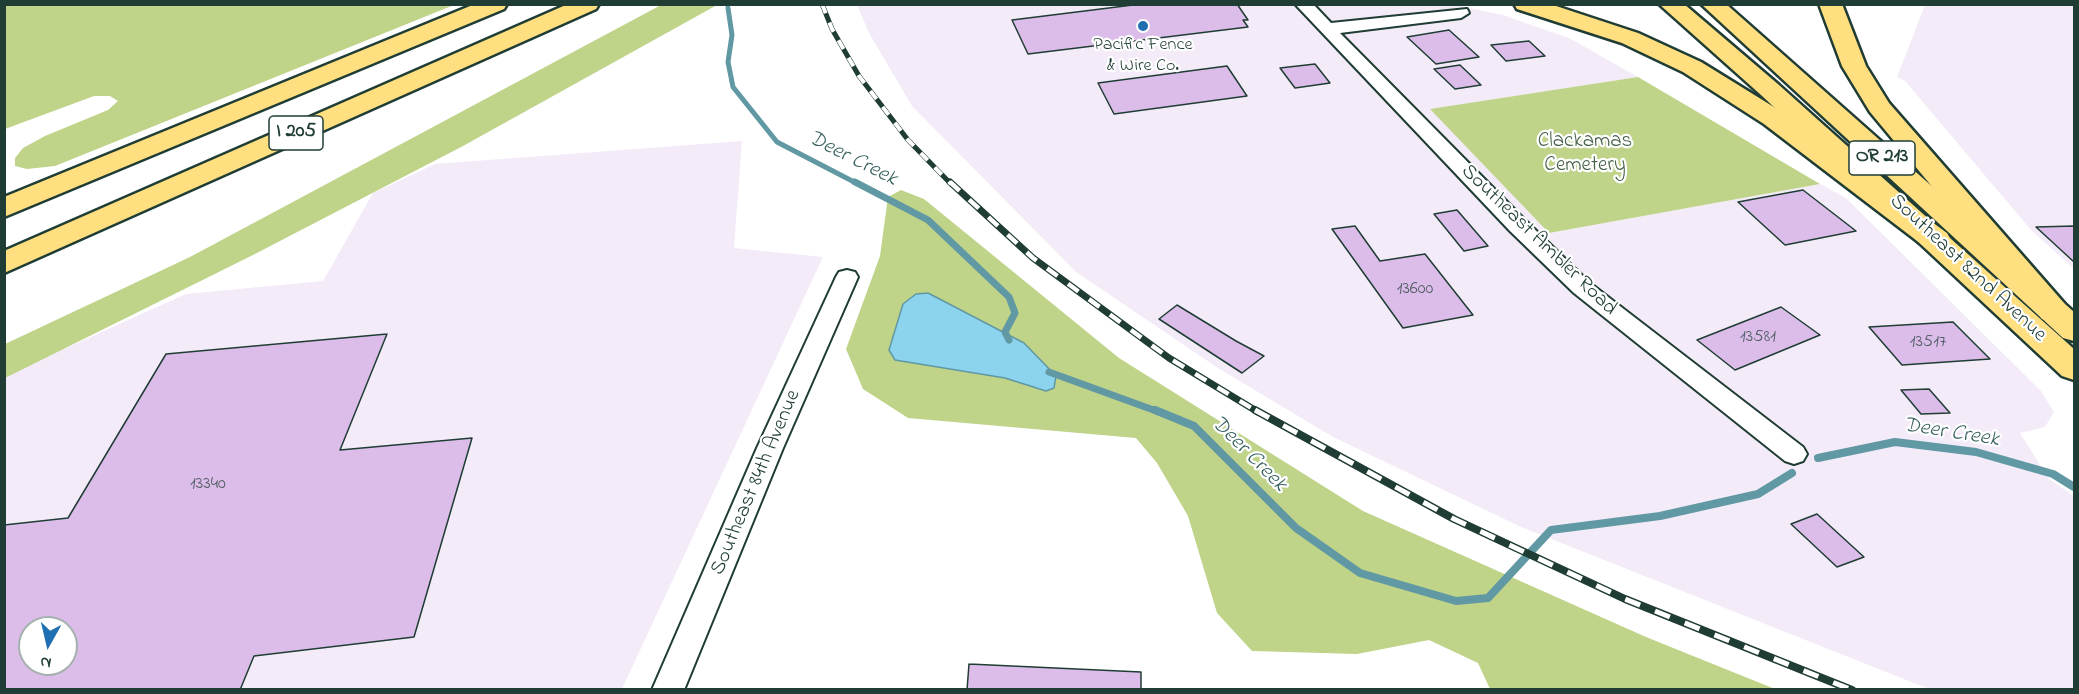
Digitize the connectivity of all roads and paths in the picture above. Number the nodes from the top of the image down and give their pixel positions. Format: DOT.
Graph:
graph roads {
  1 [pos="496,4"];
  2 [pos="588,4"];
  3 [pos="1304,4"];
  4 [pos="1525,4"];
  5 [pos="1670,4"];
  6 [pos="1712,4"];
  7 [pos="1830,4"];
  8 [pos="1461,13"];
  9 [pos="1327,29"];
  10 [pos="4,208"];
  11 [pos="1936,240"];
  12 [pos="4,262"];
  13 [pos="847,277"];
  14 [pos="2064,320"];
  15 [pos="2074,368"];
  16 [pos="1794,454"];
  17 [pos="668,690"];
  1 -- 10 [label="main road, I 205"];
  2 -- 12 [label="main road, I 205"];
  3 -- 9 [label="street, Southeast Ambler Road"];
  4 -- 11 [label="main road"];
  5 -- 11 [label="main road, Southeast 82nd Avenue / OR 213"];
  6 -- 14 [label="main road, Southeast 82nd Avenue / OR 213"];
  7 -- 14 [label="main road"];
  8 -- 9 [label="street"];
  9 -- 16 [label="street, Southeast Ambler Road"];
  11 -- 15 [label="main road, Southeast 82nd Avenue / OR 213"];
  13 -- 17 [label="street, Southeast 84th Avenue"];
}
